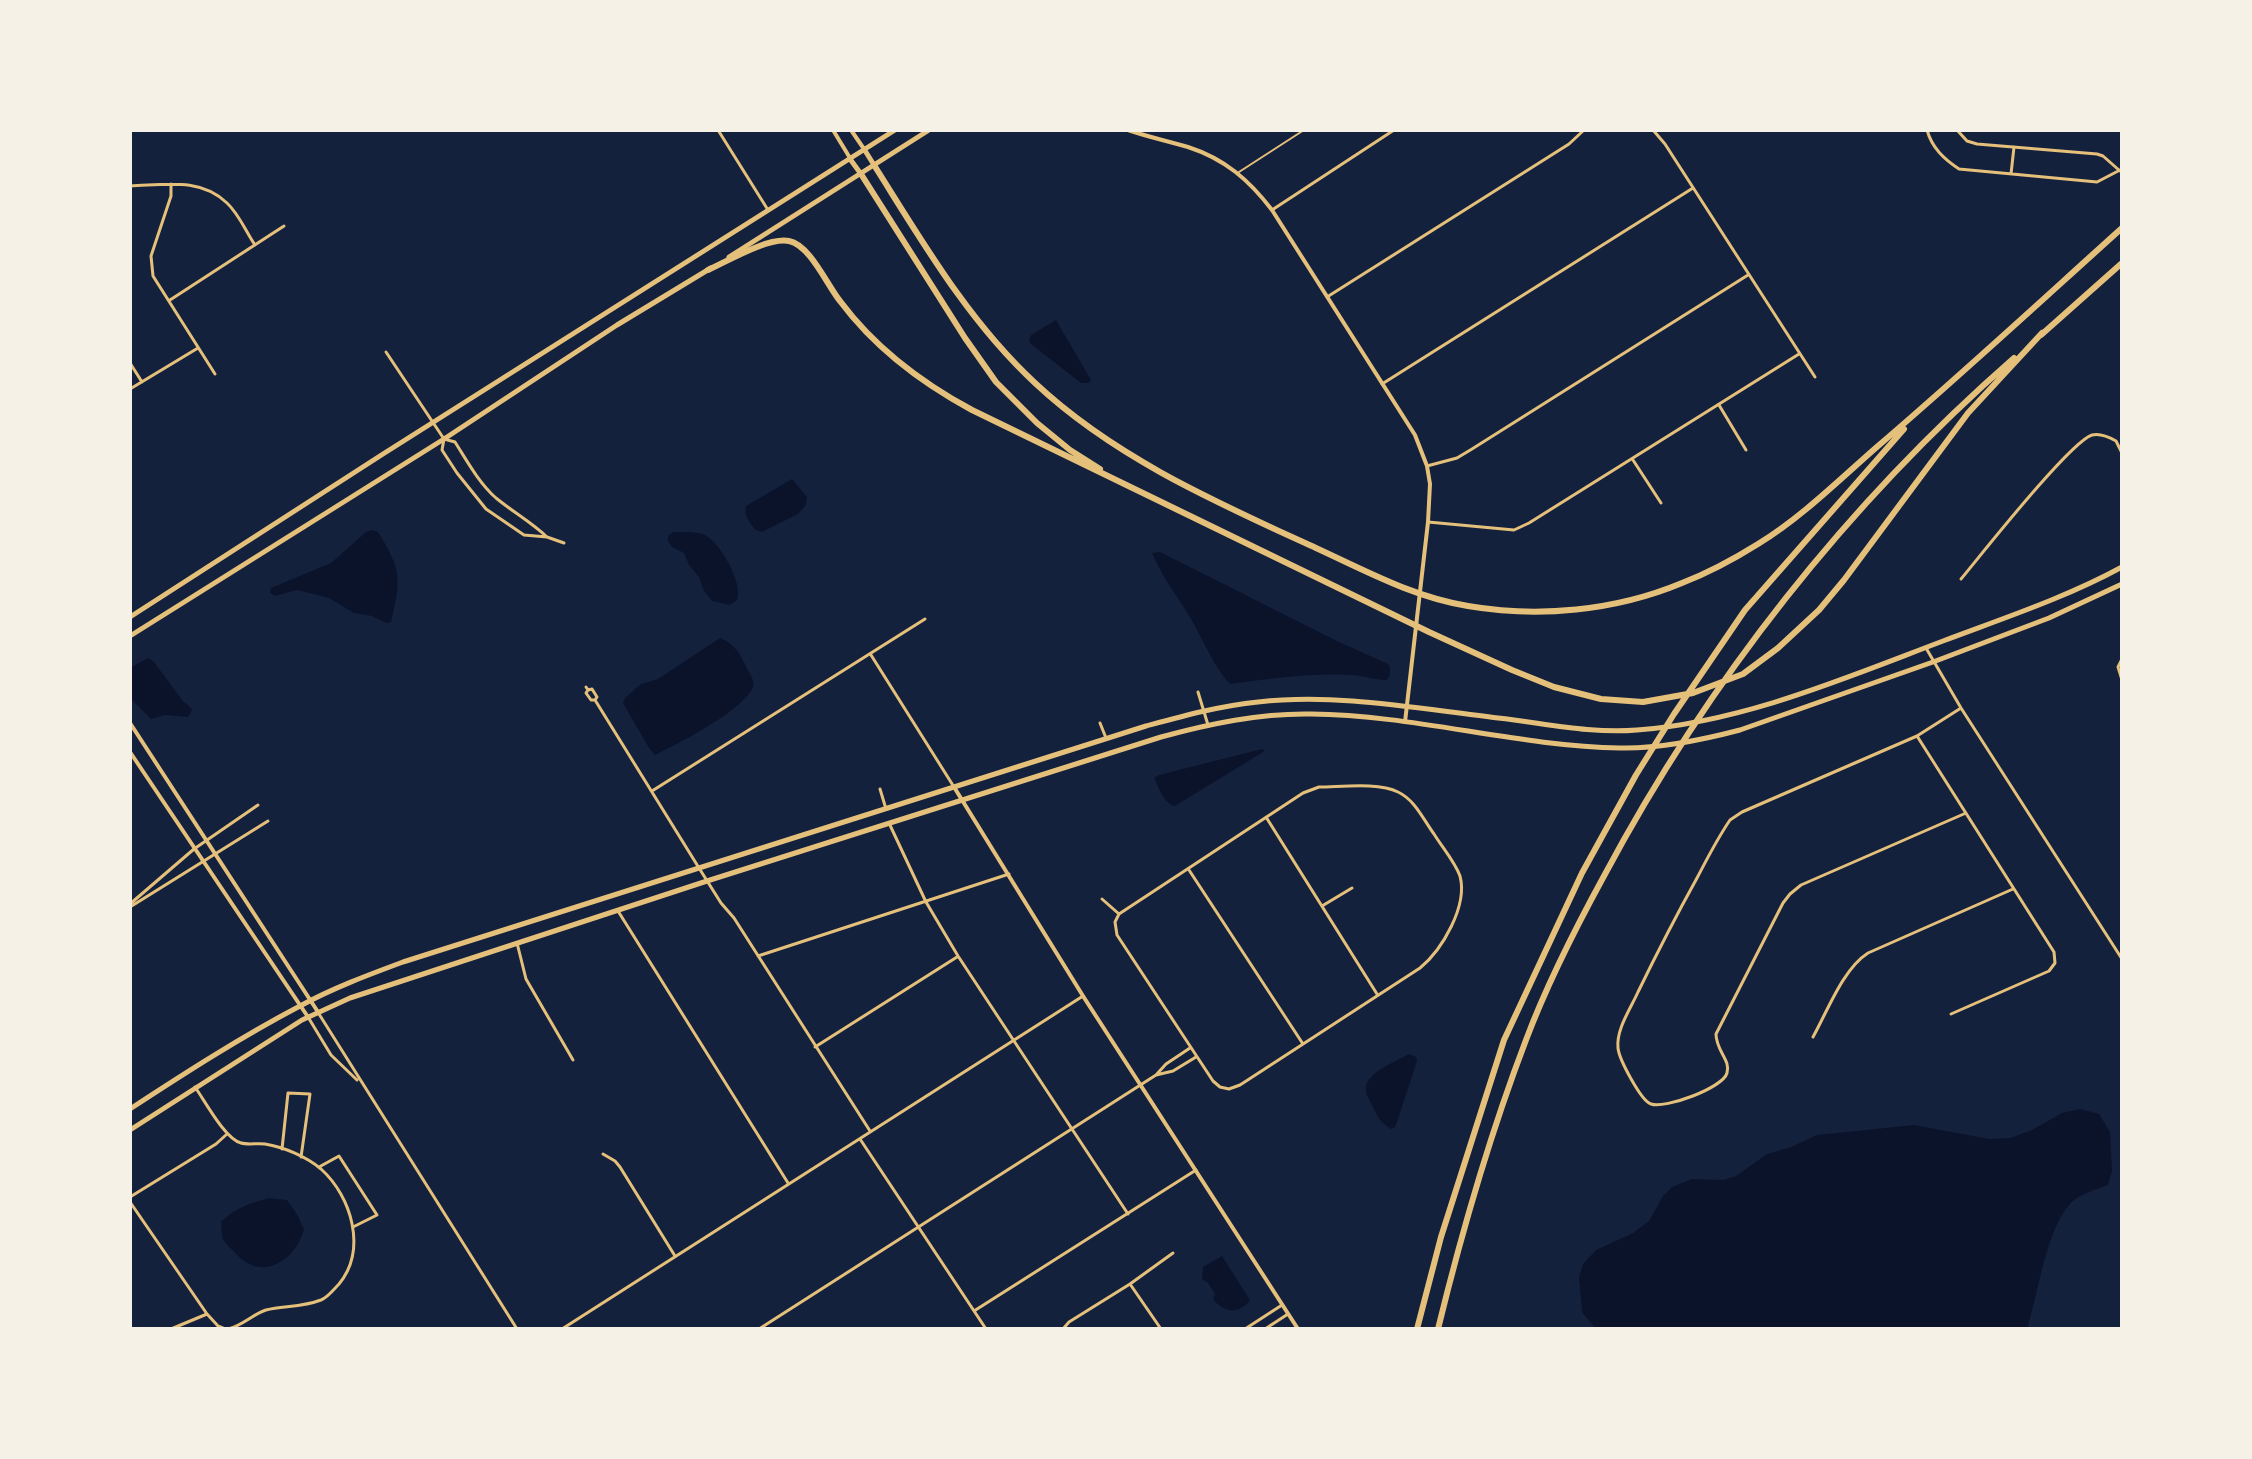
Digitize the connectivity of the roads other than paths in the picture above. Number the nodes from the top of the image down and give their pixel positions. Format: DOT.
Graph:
graph roads {
  1 [pos="718,130"];
  2 [pos="833,130"];
  3 [pos="851,130"];
  4 [pos="895,130"];
  5 [pos="929,130"];
  6 [pos="1128,130"];
  7 [pos="1304,130"];
  8 [pos="1394,130"];
  9 [pos="1584,130"];
  10 [pos="1653,130"];
  11 [pos="1927,130"];
  12 [pos="1957,130"];
  13 [pos="2014,147"];
  14 [pos="864,149"];
  15 [pos="850,159"];
  16 [pos="874,165"];
  17 [pos="2121,170"];
  18 [pos="1238,173"];
  19 [pos="861,174"];
  20 [pos="2011,174"];
  21 [pos="171,184"];
  22 [pos="130,186"];
  23 [pos="1693,188"];
  24 [pos="768,210"];
  25 [pos="1272,210"];
  26 [pos="284,226"];
  27 [pos="2122,228"];
  28 [pos="255,245"];
  29 [pos="2122,263"];
  30 [pos="708,270"];
  31 [pos="1748,275"];
  32 [pos="1327,297"];
  33 [pos="168,301"];
  34 [pos="2042,333"];
  35 [pos="198,348"];
  36 [pos="386,352"];
  37 [pos="1799,354"];
  38 [pos="130,363"];
  39 [pos="215,374"];
  40 [pos="1815,377"];
  41 [pos="142,382"];
  42 [pos="1382,384"];
  43 [pos="130,389"];
  44 [pos="1719,404"];
  45 [pos="1922,408"];
  46 [pos="434,422"];
  47 [pos="444,439"];
  48 [pos="1746,450"];
  49 [pos="2122,453"];
  50 [pos="1632,458"];
  51 [pos="1427,466"];
  52 [pos="1104,473"];
  53 [pos="1661,503"];
  54 [pos="1428,522"];
  55 [pos="547,537"];
  56 [pos="564,543"];
  57 [pos="2122,567"];
  58 [pos="1961,579"];
  59 [pos="2122,584"];
  60 [pos="130,617"];
  61 [pos="925,619"];
  62 [pos="130,636"];
  63 [pos="1926,648"];
  64 [pos="871,654"];
  65 [pos="2122,659"];
  66 [pos="1933,662"];
  67 [pos="2122,680"];
  68 [pos="587,688"];
  69 [pos="1198,692"];
  70 [pos="1407,708"];
  71 [pos="1961,708"];
  72 [pos="1205,710"];
  73 [pos="1405,722"];
  74 [pos="130,723"];
  75 [pos="1100,723"];
  76 [pos="1208,725"];
  77 [pos="1917,736"];
  78 [pos="1106,738"];
  79 [pos="130,752"];
  80 [pos="954,787"];
  81 [pos="880,789"];
  82 [pos="652,791"];
  83 [pos="961,800"];
  84 [pos="258,805"];
  85 [pos="886,809"];
  86 [pos="1966,813"];
  87 [pos="1266,817"];
  88 [pos="268,821"];
  89 [pos="889,823"];
  90 [pos="206,840"];
  91 [pos="194,849"];
  92 [pos="215,854"];
  93 [pos="202,862"];
  94 [pos="699,868"];
  95 [pos="1188,869"];
  96 [pos="1009,874"];
  97 [pos="707,881"];
  98 [pos="1352,888"];
  99 [pos="2013,889"];
  100 [pos="1102,899"];
  101 [pos="926,902"];
  102 [pos="130,905"];
  103 [pos="1322,906"];
  104 [pos="618,910"];
  105 [pos="1119,914"];
  106 [pos="517,943"];
  107 [pos="758,956"];
  108 [pos="958,956"];
  109 [pos="2122,959"];
  110 [pos="1377,995"];
  111 [pos="1083,996"];
  112 [pos="311,1000"];
  113 [pos="300,1006"];
  114 [pos="318,1012"];
  115 [pos="1951,1014"];
  116 [pos="308,1017"];
  117 [pos="1813,1037"];
  118 [pos="1014,1040"];
  119 [pos="1303,1044"];
  120 [pos="815,1047"];
  121 [pos="1190,1048"];
  122 [pos="1196,1057"];
  123 [pos="573,1060"];
  124 [pos="1156,1075"];
  125 [pos="360,1083"];
  126 [pos="1141,1084"];
  127 [pos="195,1087"];
  128 [pos="130,1109"];
  129 [pos="1071,1129"];
  130 [pos="130,1130"];
  131 [pos="870,1131"];
  132 [pos="227,1134"];
  133 [pos="859,1138"];
  134 [pos="282,1149"];
  135 [pos="603,1154"];
  136 [pos="301,1157"];
  137 [pos="319,1167"];
  138 [pos="1196,1170"];
  139 [pos="788,1183"];
  140 [pos="130,1199"];
  141 [pos="1128,1214"];
  142 [pos="919,1226"];
  143 [pos="353,1227"];
  144 [pos="1173,1253"];
  145 [pos="675,1256"];
  146 [pos="1130,1284"];
  147 [pos="1282,1305"];
  148 [pos="974,1311"];
  149 [pos="207,1314"];
  150 [pos="1288,1314"];
  151 [pos="171,1329"];
  152 [pos="227,1329"];
  153 [pos="517,1329"];
  154 [pos="562,1329"];
  155 [pos="759,1329"];
  156 [pos="986,1329"];
  157 [pos="1063,1329"];
  158 [pos="1161,1329"];
  159 [pos="1245,1329"];
  160 [pos="1265,1329"];
  161 [pos="1298,1329"];
  162 [pos="1417,1329"];
  163 [pos="1438,1329"];
  1 -- 24 [label="street"];
  2 -- 15 [label="street"];
  3 -- 14 [label="street"];
  4 -- 14 [label="main road"];
  5 -- 16 [label="main road"];
  6 -- 18 [label="street"];
  7 -- 18 [label="lane"];
  8 -- 25 [label="street"];
  9 -- 32 [label="street"];
  10 -- 23 [label="street"];
  11 -- 20 [label="street"];
  12 -- 13 [label="street"];
  13 -- 17 [label="street"];
  13 -- 20 [label="street"];
  14 -- 15 [label="main road"];
  14 -- 16 [label="main road"];
  15 -- 19 [label="main road"];
  15 -- 24 [label="main road"];
  16 -- 19 [label="main road"];
  16 -- 45 [label="highway"];
  17 -- 20 [label="street"];
  18 -- 25 [label="street"];
  19 -- 30 [label="main road"];
  19 -- 52 [label="highway"];
  21 -- 22 [label="street"];
  21 -- 28 [label="street"];
  21 -- 33 [label="street"];
  23 -- 31 [label="street"];
  23 -- 42 [label="street"];
  24 -- 46 [label="main road"];
  25 -- 32 [label="street"];
  26 -- 28 [label="street"];
  27 -- 45 [label="highway"];
  28 -- 33 [label="street"];
  29 -- 34 [label="highway"];
  30 -- 47 [label="main road"];
  30 -- 52 [label="highway"];
  31 -- 37 [label="street"];
  31 -- 51 [label="street"];
  32 -- 42 [label="street"];
  33 -- 35 [label="street"];
  34 -- 52 [label="highway"];
  34 -- 163 [label="highway"];
  35 -- 39 [label="street"];
  35 -- 41 [label="street"];
  36 -- 46 [label="street"];
  37 -- 40 [label="street"];
  37 -- 44 [label="street"];
  38 -- 41 [label="street"];
  41 -- 43 [label="street"];
  42 -- 51 [label="street"];
  44 -- 48 [label="street"];
  44 -- 50 [label="street"];
  45 -- 162 [label="highway"];
  46 -- 47 [label="street"];
  46 -- 60 [label="main road"];
  47 -- 55 [label="street"];
  47 -- 55 [label="street"];
  47 -- 62 [label="main road"];
  49 -- 58 [label="street"];
  50 -- 53 [label="street"];
  50 -- 54 [label="street"];
  51 -- 54 [label="street"];
  54 -- 70 [label="street"];
  55 -- 56 [label="street"];
  57 -- 63 [label="main road"];
  59 -- 66 [label="main road"];
  61 -- 64 [label="street"];
  63 -- 66 [label="street"];
  63 -- 70 [label="main road"];
  64 -- 80 [label="street"];
  64 -- 82 [label="street"];
  65 -- 67 [label="street"];
  66 -- 71 [label="street"];
  66 -- 73 [label="main road"];
  68 -- 82 [label="street"];
  69 -- 72 [label="street"];
  70 -- 72 [label="main road"];
  70 -- 73 [label="street"];
  71 -- 77 [label="street"];
  71 -- 109 [label="street"];
  72 -- 76 [label="street"];
  72 -- 78 [label="main road"];
  73 -- 76 [label="main road"];
  74 -- 90 [label="street"];
  75 -- 78 [label="street"];
  76 -- 83 [label="main road"];
  77 -- 86 [label="street"];
  77 -- 86 [label="street"];
  78 -- 80 [label="main road"];
  79 -- 91 [label="street"];
  80 -- 83 [label="street"];
  80 -- 85 [label="main road"];
  81 -- 85 [label="street"];
  82 -- 94 [label="street"];
  83 -- 89 [label="main road"];
  83 -- 96 [label="street"];
  84 -- 90 [label="street"];
  85 -- 94 [label="main road"];
  86 -- 99 [label="street"];
  87 -- 95 [label="street"];
  87 -- 103 [label="street"];
  87 -- 110 [label="street"];
  88 -- 92 [label="street"];
  89 -- 97 [label="main road"];
  89 -- 101 [label="street"];
  90 -- 91 [label="street"];
  90 -- 92 [label="street"];
  91 -- 93 [label="street"];
  91 -- 102 [label="street"];
  92 -- 93 [label="street"];
  92 -- 112 [label="street"];
  93 -- 102 [label="street"];
  93 -- 113 [label="street"];
  94 -- 97 [label="street"];
  94 -- 112 [label="main road"];
  95 -- 105 [label="street"];
  95 -- 119 [label="street"];
  96 -- 101 [label="street"];
  96 -- 111 [label="street"];
  97 -- 104 [label="main road"];
  97 -- 107 [label="street"];
  98 -- 103 [label="street"];
  99 -- 115 [label="street"];
  99 -- 117 [label="street"];
  100 -- 105 [label="street"];
  101 -- 107 [label="street"];
  101 -- 108 [label="street"];
  103 -- 110 [label="street"];
  104 -- 106 [label="main road"];
  104 -- 139 [label="street"];
  105 -- 121 [label="street"];
  106 -- 114 [label="main road"];
  106 -- 123 [label="street"];
  107 -- 120 [label="street"];
  108 -- 118 [label="street"];
  108 -- 120 [label="street"];
  110 -- 119 [label="street"];
  111 -- 118 [label="street"];
  111 -- 126 [label="street"];
  112 -- 113 [label="main road"];
  112 -- 114 [label="street"];
  113 -- 116 [label="street"];
  113 -- 128 [label="main road"];
  114 -- 116 [label="main road"];
  114 -- 125 [label="street"];
  116 -- 125 [label="street"];
  116 -- 127 [label="main road"];
  118 -- 129 [label="street"];
  118 -- 131 [label="street"];
  119 -- 122 [label="street"];
  120 -- 131 [label="street"];
  121 -- 122 [label="street"];
  121 -- 124 [label="street"];
  122 -- 124 [label="street"];
  124 -- 126 [label="street"];
  125 -- 153 [label="street"];
  126 -- 129 [label="street"];
  126 -- 138 [label="street"];
  127 -- 130 [label="main road"];
  127 -- 132 [label="street"];
  129 -- 141 [label="street"];
  129 -- 142 [label="street"];
  131 -- 133 [label="street"];
  132 -- 134 [label="street"];
  132 -- 140 [label="street"];
  133 -- 139 [label="street"];
  133 -- 142 [label="street"];
  134 -- 136 [label="street"];
  134 -- 136 [label="street"];
  135 -- 145 [label="street"];
  136 -- 137 [label="street"];
  137 -- 143 [label="street"];
  137 -- 143 [label="street"];
  138 -- 141 [label="street"];
  138 -- 147 [label="street"];
  139 -- 145 [label="street"];
  140 -- 149 [label="street"];
  141 -- 148 [label="street"];
  142 -- 148 [label="street"];
  142 -- 155 [label="street"];
  143 -- 152 [label="street"];
  144 -- 146 [label="street"];
  145 -- 154 [label="street"];
  146 -- 157 [label="street"];
  146 -- 158 [label="street"];
  147 -- 150 [label="street"];
  147 -- 159 [label="street"];
  148 -- 156 [label="street"];
  149 -- 151 [label="street"];
  149 -- 152 [label="street"];
  150 -- 160 [label="street"];
  150 -- 161 [label="street"];
}
